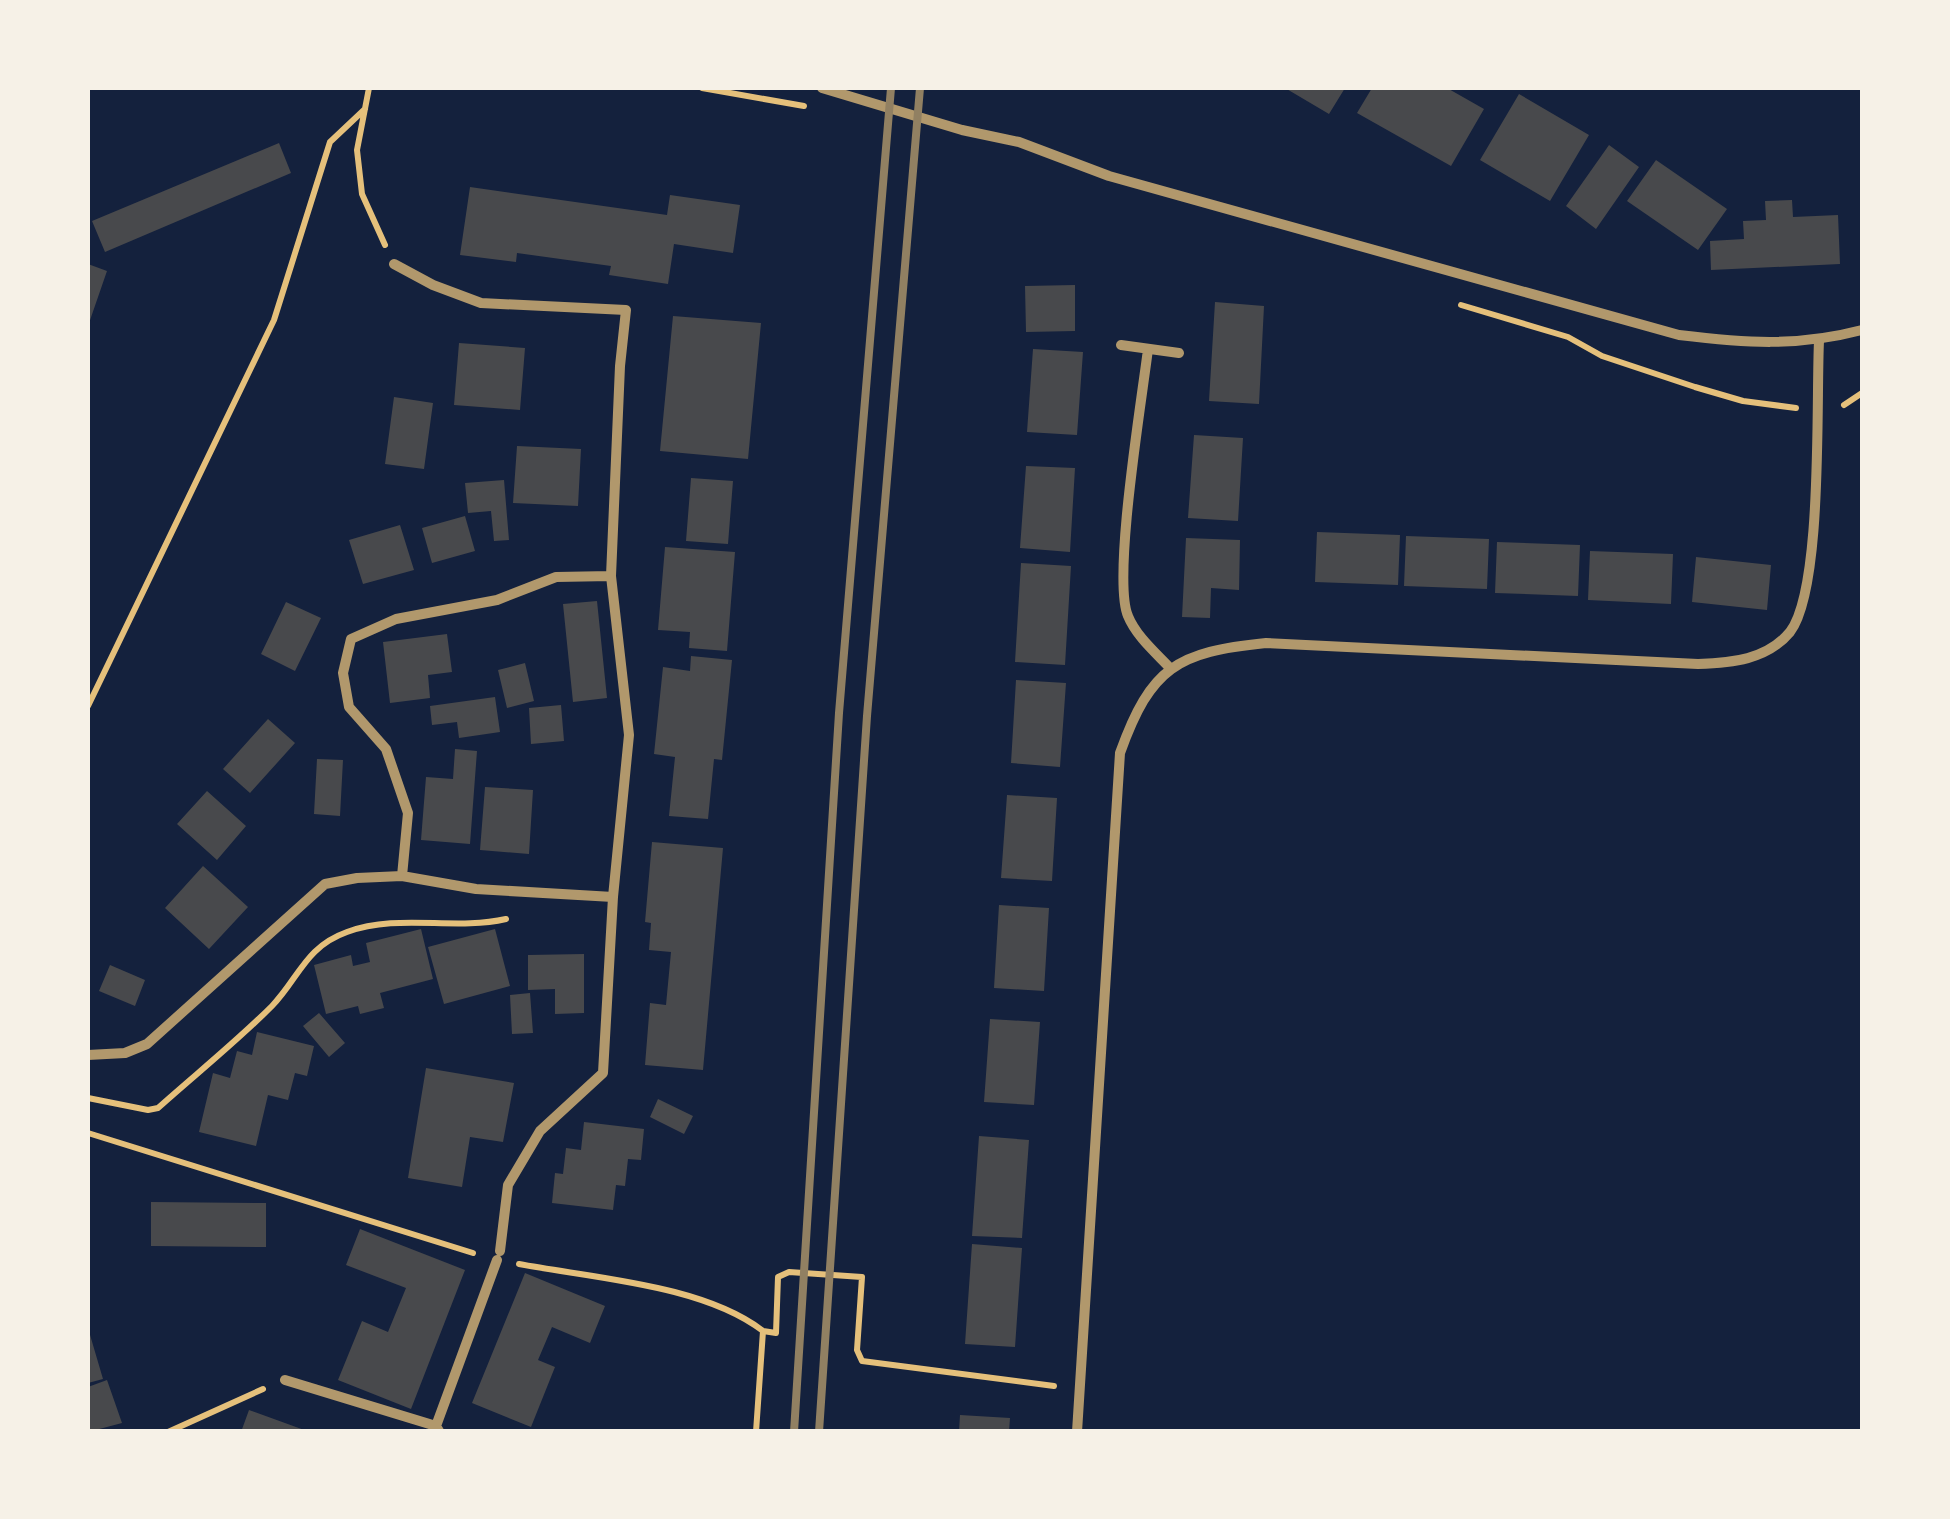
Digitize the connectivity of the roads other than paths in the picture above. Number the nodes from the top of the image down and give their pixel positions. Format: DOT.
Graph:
graph roads {
  1 [pos="822,88"];
  2 [pos="394,264"];
  3 [pos="1862,330"];
  4 [pos="1819,341"];
  5 [pos="1121,345"];
  6 [pos="1148,349"];
  7 [pos="1179,353"];
  8 [pos="612,576"];
  9 [pos="1171,669"];
  10 [pos="402,876"];
  11 [pos="613,897"];
  12 [pos="88,1055"];
  13 [pos="284,1380"];
  14 [pos="438,1429"];
  15 [pos="1077,1432"];
  1 -- 4 [label="street"];
  2 -- 8 [label="street"];
  3 -- 4 [label="street"];
  4 -- 9 [label="street"];
  5 -- 6 [label="street"];
  6 -- 7 [label="street"];
  6 -- 9 [label="street"];
  8 -- 10 [label="street"];
  8 -- 11 [label="street"];
  9 -- 15 [label="street"];
  10 -- 11 [label="street"];
  10 -- 12 [label="street"];
  11 -- 14 [label="street"];
  13 -- 14 [label="street"];
}
